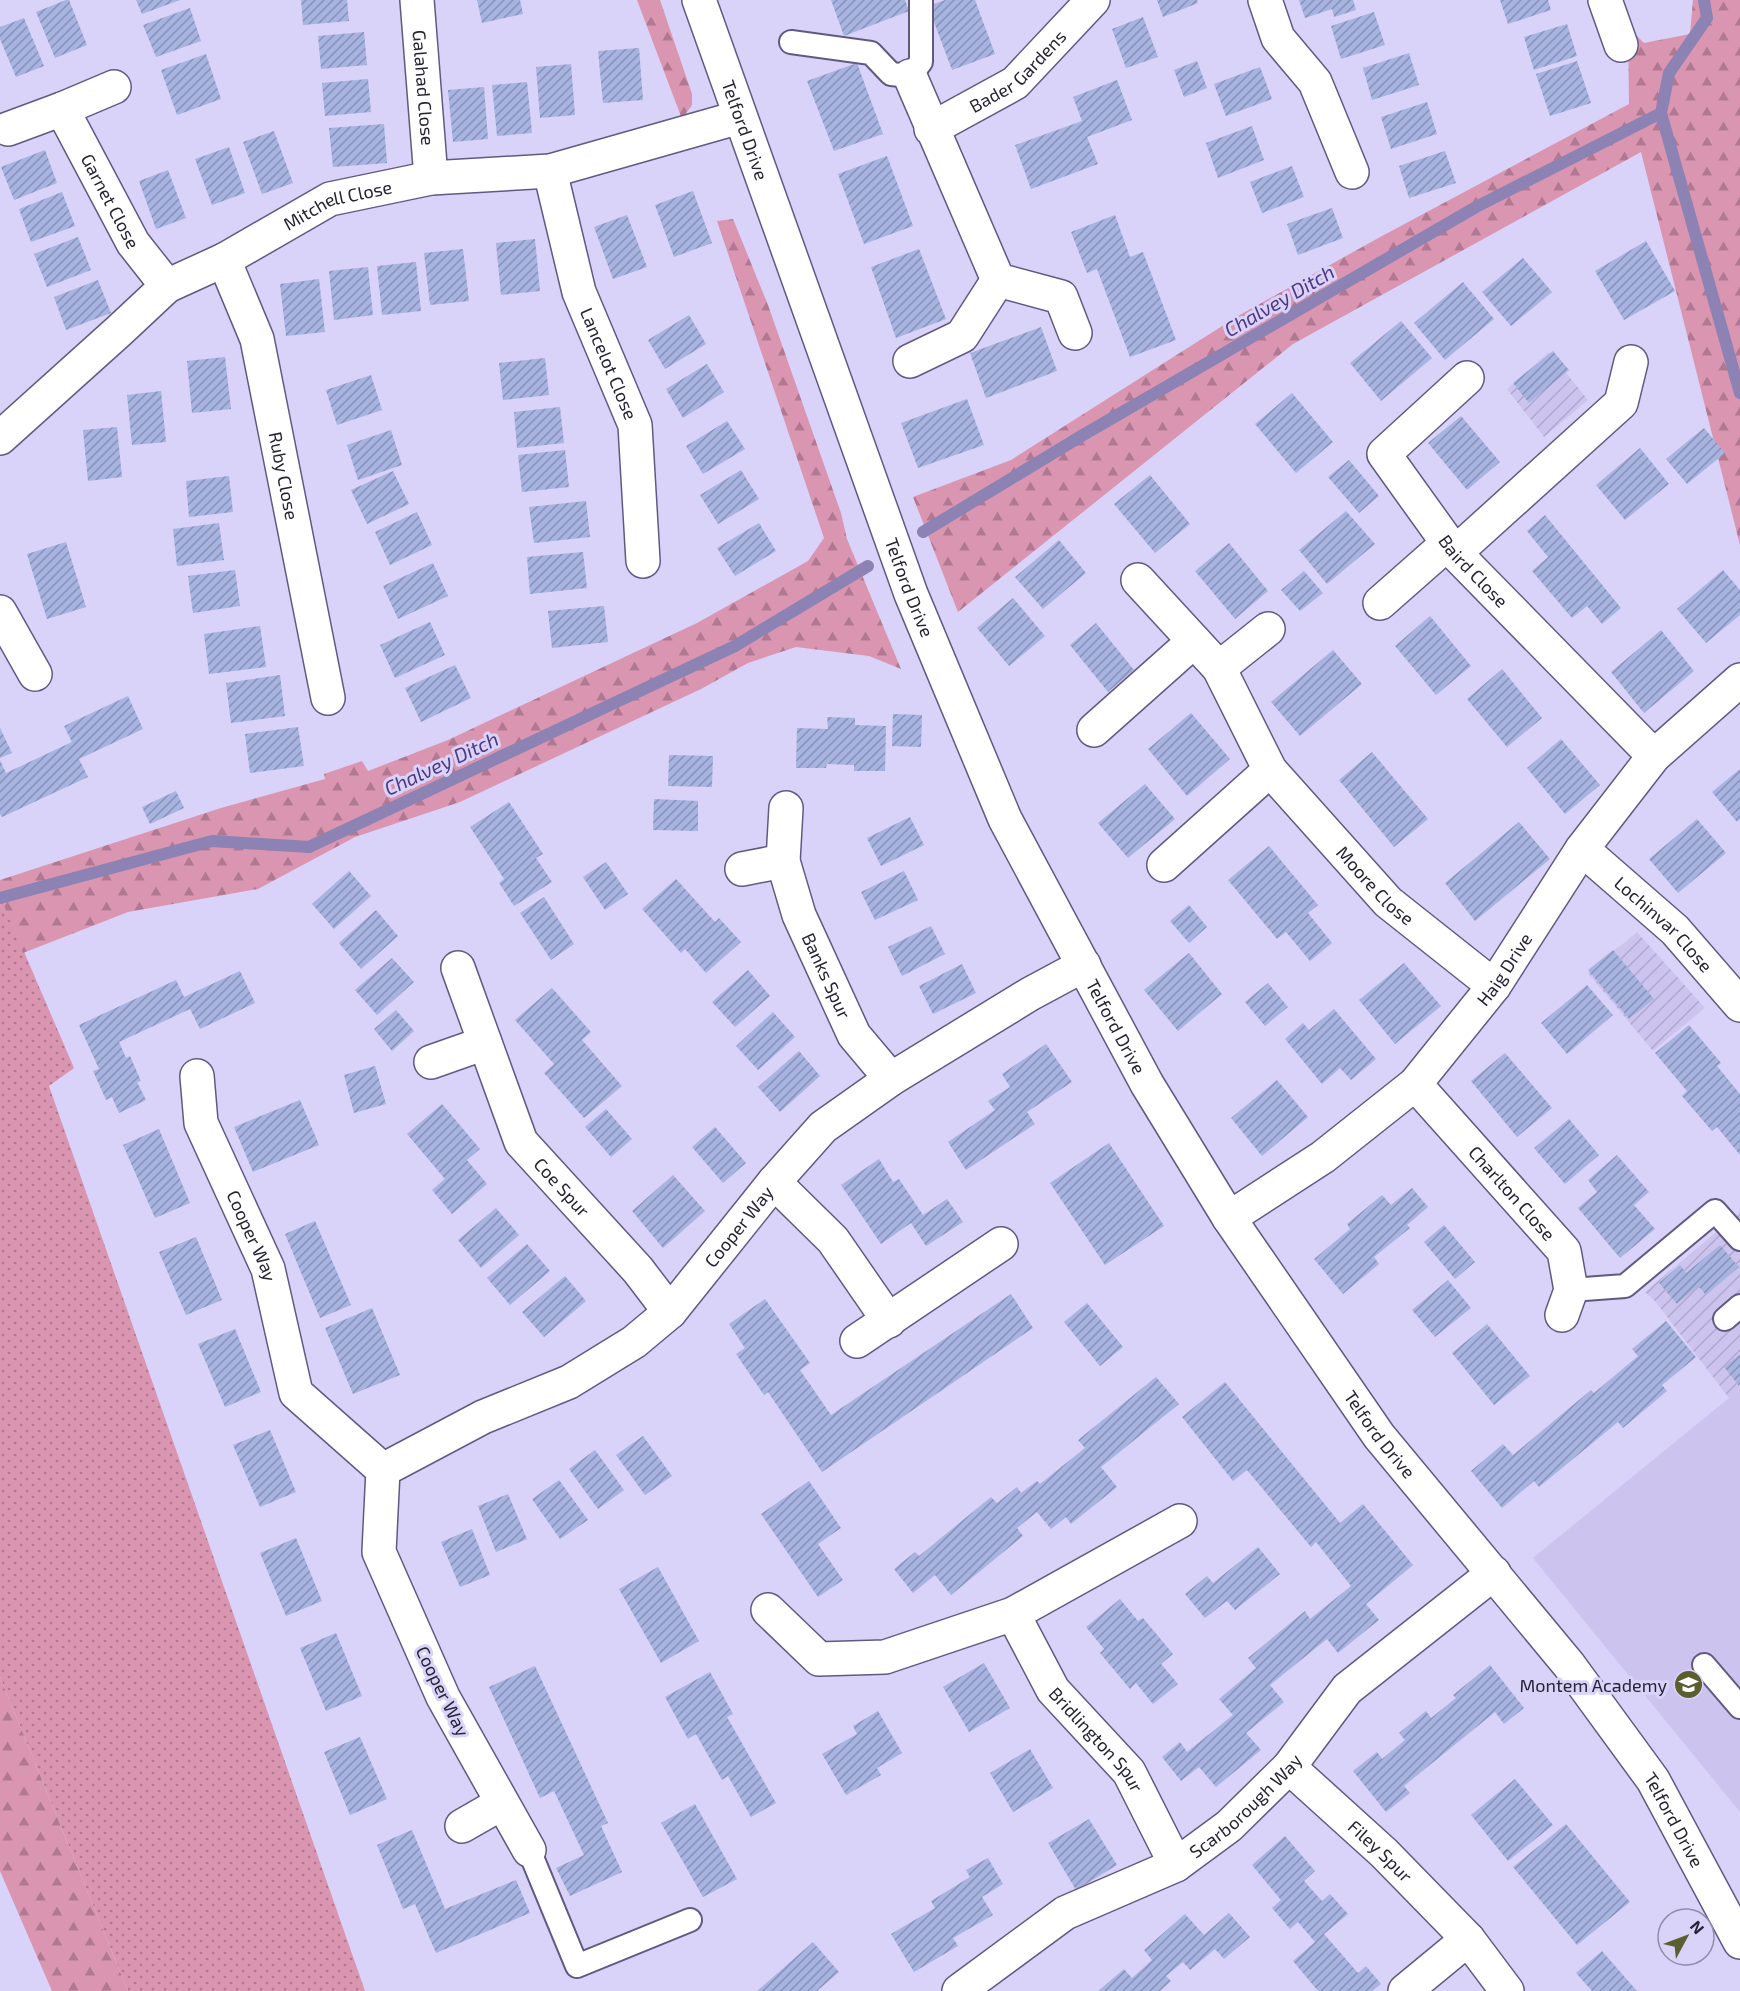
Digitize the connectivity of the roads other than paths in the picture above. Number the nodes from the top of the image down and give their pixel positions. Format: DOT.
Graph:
graph roads {
  1 [pos="417,0"];
  2 [pos="699,0"];
  3 [pos="921,0"];
  4 [pos="1093,0"];
  5 [pos="1264,0"];
  6 [pos="1605,0"];
  7 [pos="791,42"];
  8 [pos="1621,45"];
  9 [pos="910,76"];
  10 [pos="114,87"];
  11 [pos="62,109"];
  12 [pos="740,117"];
  13 [pos="8,129"];
  14 [pos="931,129"];
  15 [pos="550,171"];
  16 [pos="1352,172"];
  17 [pos="431,178"];
  18 [pos="224,260"];
  19 [pos="998,280"];
  20 [pos="167,286"];
  21 [pos="1075,333"];
  22 [pos="910,360"];
  23 [pos="1631,362"];
  24 [pos="1467,378"];
  25 [pos="0,438"];
  26 [pos="1451,549"];
  27 [pos="643,561"];
  28 [pos="1138,580"];
  29 [pos="1380,603"];
  30 [pos="0,612"];
  31 [pos="1268,629"];
  32 [pos="1194,641"];
  33 [pos="1219,668"];
  34 [pos="35,674"];
  35 [pos="1740,680"];
  36 [pos="328,698"];
  37 [pos="1095,730"];
  38 [pos="1654,756"];
  39 [pos="1270,770"];
  40 [pos="786,808"];
  41 [pos="1582,849"];
  42 [pos="783,861"];
  43 [pos="1164,865"];
  44 [pos="742,869"];
  45 [pos="1084,966"];
  46 [pos="458,968"];
  47 [pos="1494,986"];
  48 [pos="1740,1005"];
  49 [pos="485,1043"];
  50 [pos="431,1062"];
  51 [pos="197,1076"];
  52 [pos="891,1079"];
  53 [pos="1415,1084"];
  54 [pos="774,1182"];
  55 [pos="1229,1218"];
  56 [pos="1740,1239"];
  57 [pos="1001,1244"];
  58 [pos="1567,1303"];
  59 [pos="670,1312"];
  60 [pos="889,1321"];
  61 [pos="857,1341"];
  62 [pos="383,1470"];
  63 [pos="1180,1521"];
  64 [pos="1494,1573"];
  65 [pos="768,1610"];
  66 [pos="1013,1614"];
  67 [pos="1704,1665"];
  68 [pos="1740,1707"];
  69 [pos="1289,1767"];
  70 [pos="502,1803"];
  71 [pos="462,1826"];
  72 [pos="529,1850"];
  73 [pos="1176,1865"];
  74 [pos="690,1920"];
  75 [pos="1468,1939"];
  76 [pos="1740,1942"];
  77 [pos="959,1991"];
  78 [pos="1405,1991"];
  79 [pos="1508,1991"];
  1 -- 17 [label="street, Galahad Close"];
  2 -- 12 [label="street, Telford Drive"];
  3 -- 9 [label="lane"];
  4 -- 14 [label="street, Bader Gardens"];
  5 -- 16 [label="street"];
  6 -- 8 [label="street"];
  7 -- 9 [label="lane"];
  9 -- 14 [label="street"];
  10 -- 11 [label="street"];
  11 -- 13 [label="street"];
  11 -- 20 [label="street, Garnet Close"];
  12 -- 15 [label="street, Mitchell Close"];
  12 -- 45 [label="street, Telford Drive"];
  14 -- 19 [label="street"];
  15 -- 17 [label="street, Mitchell Close"];
  15 -- 27 [label="street, Lancelot Close"];
  17 -- 18 [label="street, Mitchell Close"];
  18 -- 20 [label="street, Mitchell Close"];
  18 -- 36 [label="street, Ruby Close"];
  19 -- 21 [label="street"];
  19 -- 22 [label="street"];
  20 -- 25 [label="street, Mitchell Close"];
  23 -- 26 [label="street"];
  24 -- 26 [label="street, Baird Close"];
  26 -- 29 [label="street"];
  26 -- 38 [label="street, Baird Close"];
  28 -- 32 [label="street, Moore Close"];
  30 -- 34 [label="street"];
  31 -- 33 [label="street"];
  32 -- 33 [label="street, Moore Close"];
  32 -- 37 [label="street"];
  33 -- 39 [label="street, Moore Close"];
  35 -- 38 [label="street, Haig Drive"];
  38 -- 41 [label="street, Haig Drive"];
  39 -- 43 [label="street"];
  39 -- 47 [label="street, Moore Close"];
  40 -- 42 [label="street, Banks Spur"];
  41 -- 47 [label="street, Haig Drive"];
  41 -- 48 [label="street, Lochinvar Close"];
  42 -- 44 [label="street"];
  42 -- 52 [label="street, Banks Spur"];
  45 -- 52 [label="street, Cooper Way"];
  45 -- 55 [label="street, Telford Drive"];
  46 -- 49 [label="street, Coe Spur"];
  47 -- 53 [label="street, Haig Drive"];
  49 -- 50 [label="street"];
  49 -- 59 [label="street, Coe Spur"];
  51 -- 62 [label="street, Cooper Way"];
  52 -- 54 [label="street, Cooper Way"];
  53 -- 55 [label="street, Haig Drive"];
  53 -- 58 [label="street, Charlton Close"];
  54 -- 59 [label="street, Cooper Way"];
  54 -- 60 [label="street"];
  55 -- 64 [label="street, Telford Drive"];
  56 -- 58 [label="lane"];
  57 -- 60 [label="street"];
  59 -- 62 [label="street, Cooper Way"];
  60 -- 61 [label="street"];
  62 -- 70 [label="street, Cooper Way"];
  63 -- 66 [label="street"];
  64 -- 69 [label="street, Scarborough Way"];
  64 -- 76 [label="street, Telford Drive"];
  65 -- 66 [label="street"];
  66 -- 73 [label="street, Bridlington Spur"];
  67 -- 68 [label="lane"];
  69 -- 73 [label="street, Scarborough Way"];
  69 -- 75 [label="street, Filey Spur"];
  70 -- 71 [label="street"];
  70 -- 72 [label="street, Cooper Way"];
  72 -- 74 [label="lane"];
  73 -- 77 [label="street, Scarborough Way"];
  75 -- 78 [label="street"];
  75 -- 79 [label="street, Filey Spur"];
}
